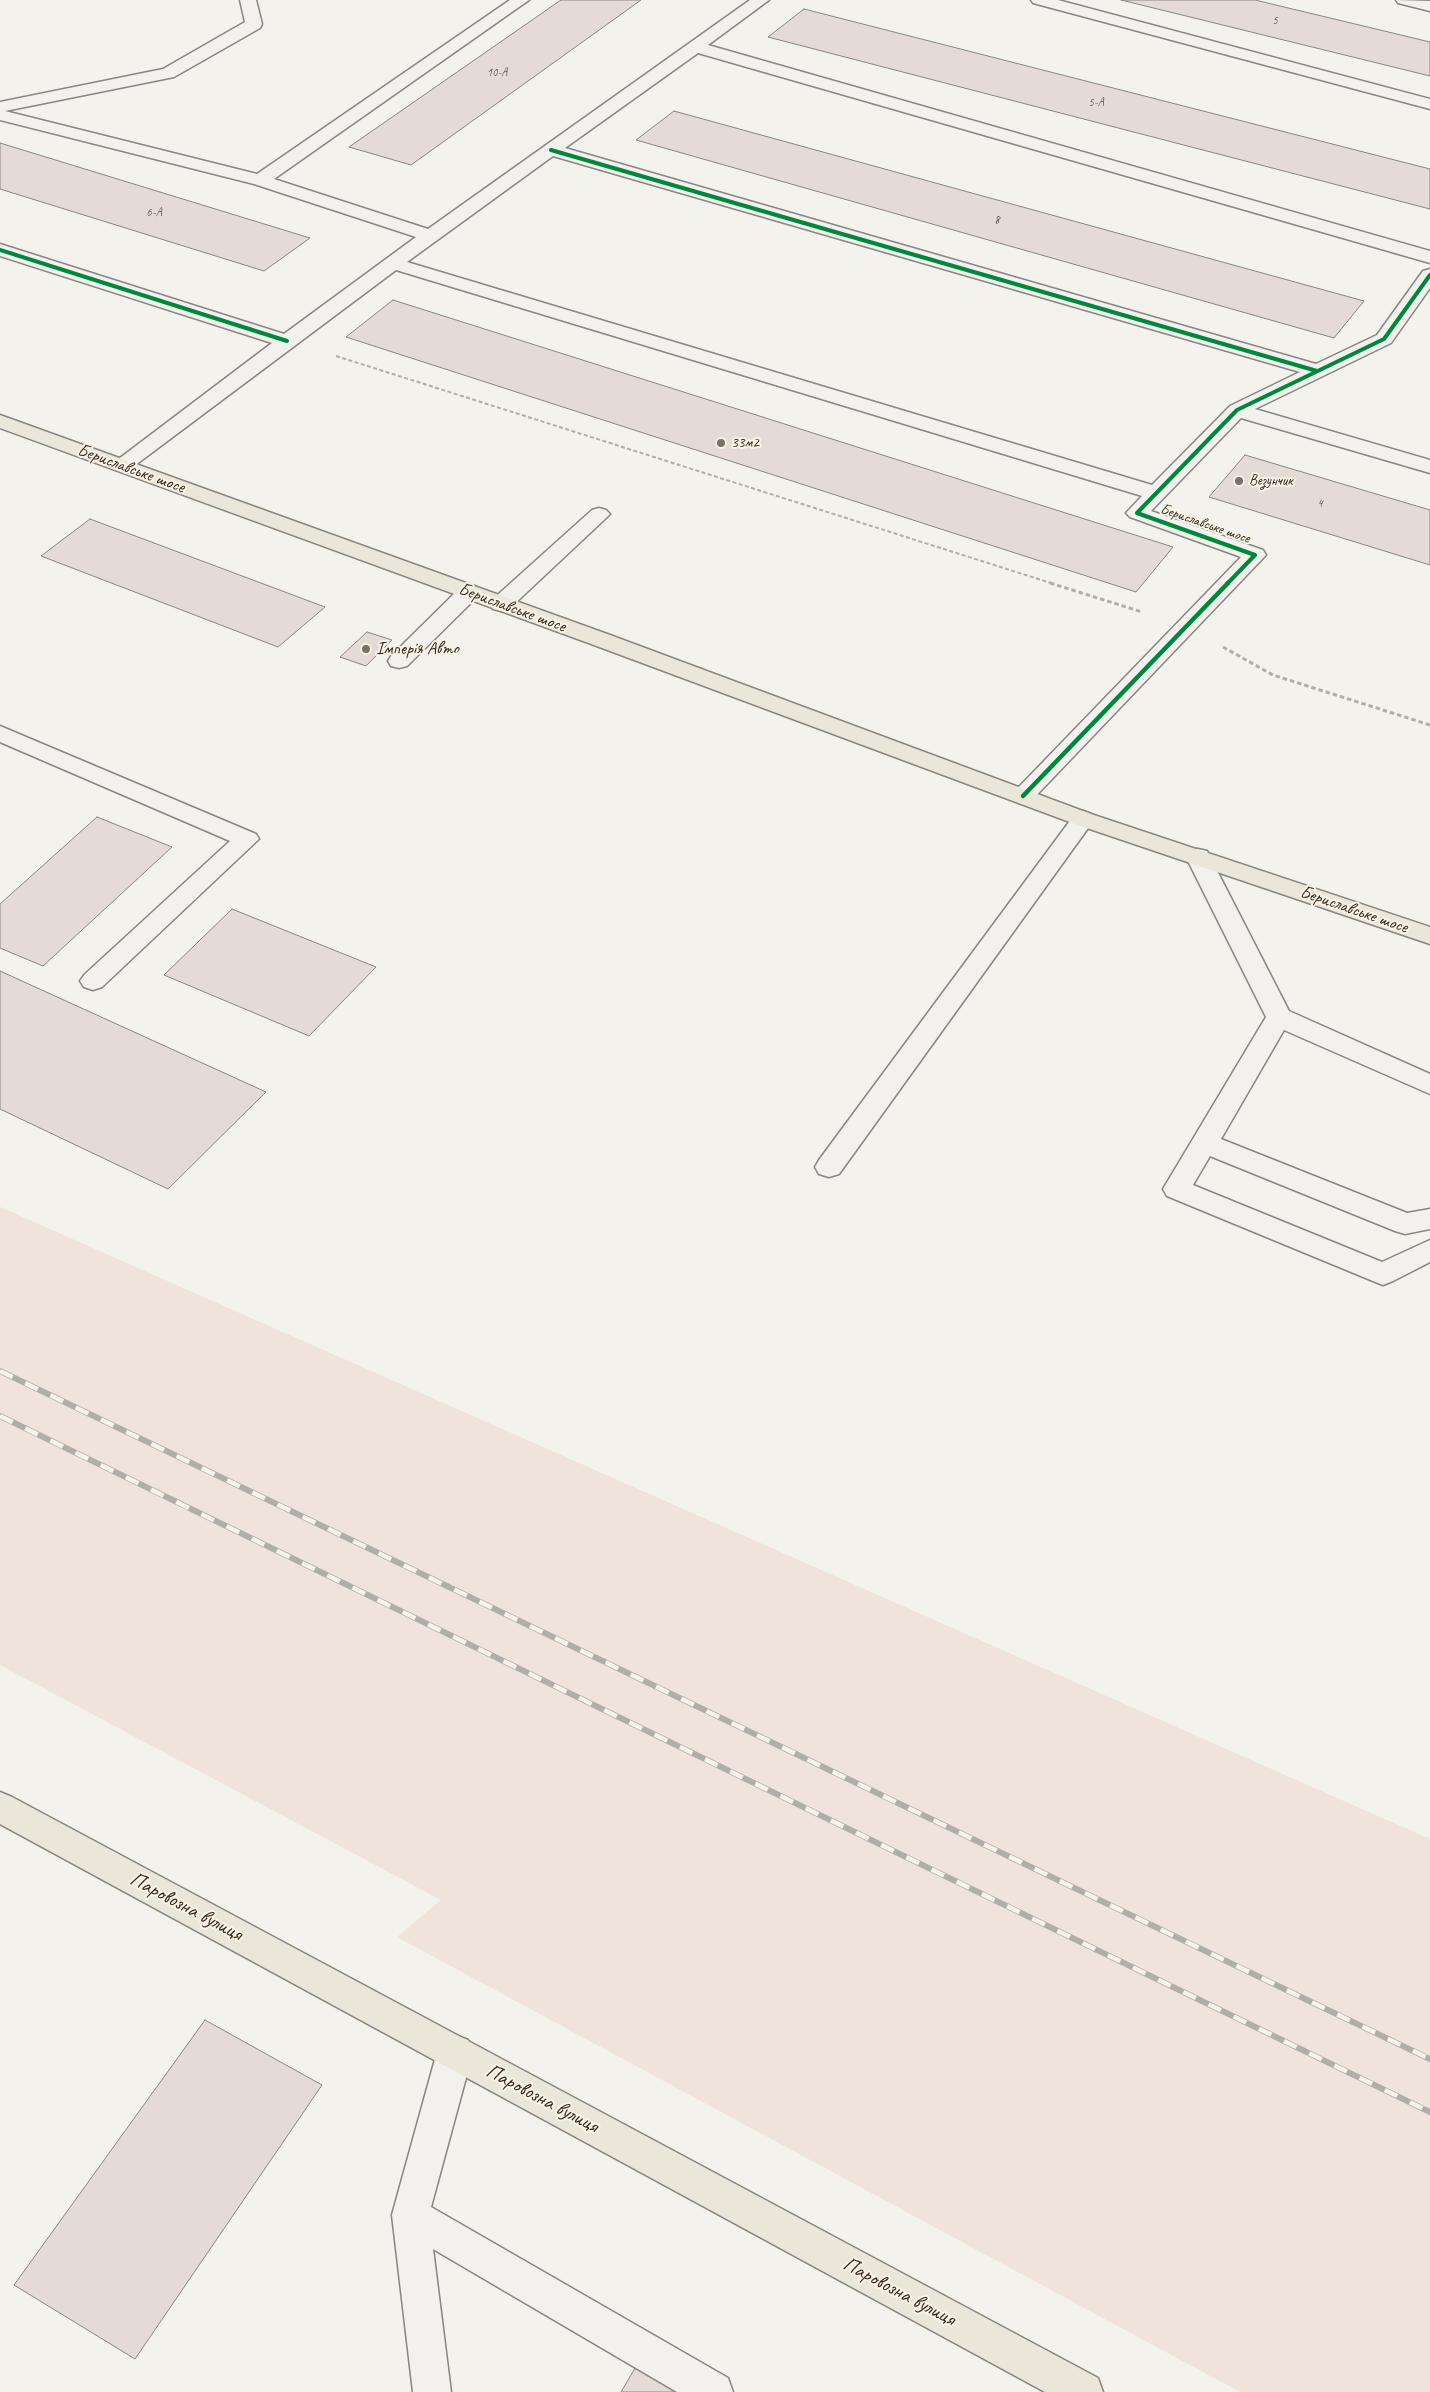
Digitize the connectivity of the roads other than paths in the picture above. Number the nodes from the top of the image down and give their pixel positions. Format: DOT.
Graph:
graph roads {
  1 [pos="248,0"];
  2 [pos="521,0"];
  3 [pos="761,0"];
  4 [pos="1039,0"];
  5 [pos="1411,1"];
  6 [pos="1430,6"];
  7 [pos="696,47"];
  8 [pos="1430,104"];
  9 [pos="0,107"];
  10 [pos="0,115"];
  11 [pos="551,150"];
  12 [pos="260,180"];
  13 [pos="430,236"];
  14 [pos="0,250"];
  15 [pos="1430,257"];
  16 [pos="395,264"];
  17 [pos="1430,275"];
  18 [pos="287,341"];
  19 [pos="1317,372"];
  20 [pos="1237,410"];
  21 [pos="0,421"];
  22 [pos="123,465"];
  23 [pos="1430,467"];
  24 [pos="1156,493"];
  25 [pos="599,514"];
  26 [pos="468,593"];
  27 [pos="501,604"];
  28 [pos="399,661"];
  29 [pos="0,733"];
  30 [pos="1023,796"];
  31 [pos="1083,819"];
  32 [pos="1198,857"];
  33 [pos="1430,936"];
  34 [pos="93,982"];
  35 [pos="1279,1017"];
  36 [pos="1430,1085"];
  37 [pos="1205,1143"];
  38 [pos="829,1167"];
  39 [pos="1430,1219"];
  40 [pos="1430,1250"];
  41 [pos="0,1807"];
  42 [pos="455,2052"];
  43 [pos="410,2215"];
  44 [pos="432,2392"];
  45 [pos="714,2392"];
  46 [pos="1084,2392"];
  1 -- 9 [label="street"];
  2 -- 12 [label="street"];
  3 -- 7 [label="street"];
  4 -- 8 [label="street"];
  5 -- 6 [label="street"];
  7 -- 11 [label="street"];
  7 -- 15 [label="street"];
  10 -- 12 [label="street"];
  11 -- 13 [label="street"];
  11 -- 19 [label="street"];
  12 -- 13 [label="street"];
  13 -- 16 [label="street"];
  14 -- 18 [label="street"];
  16 -- 18 [label="street"];
  16 -- 24 [label="street"];
  17 -- 19 [label="street, Бериславське шосе"];
  18 -- 22 [label="street"];
  19 -- 20 [label="street, Бериславське шосе"];
  20 -- 23 [label="street"];
  20 -- 24 [label="street, Бериславське шосе"];
  21 -- 22 [label="main road, Бериславське шосе"];
  22 -- 26 [label="main road, Бериславське шосе"];
  24 -- 30 [label="street, Бериславське шосе"];
  25 -- 27 [label="street"];
  26 -- 27 [label="main road, Бериславське шосе"];
  26 -- 28 [label="street"];
  27 -- 30 [label="main road, Бериславське шосе"];
  29 -- 34 [label="street"];
  30 -- 31 [label="main road, Бериславське шосе"];
  31 -- 32 [label="main road, Бериславське шосе"];
  31 -- 38 [label="street"];
  32 -- 33 [label="main road, Бериславське шосе"];
  32 -- 35 [label="street"];
  35 -- 36 [label="street"];
  35 -- 37 [label="street"];
  37 -- 39 [label="street"];
  37 -- 40 [label="street"];
  41 -- 42 [label="main road, Паровозна вулиця"];
  42 -- 43 [label="street"];
  42 -- 46 [label="main road, Паровозна вулиця"];
  43 -- 44 [label="street"];
  43 -- 45 [label="street"];
}
